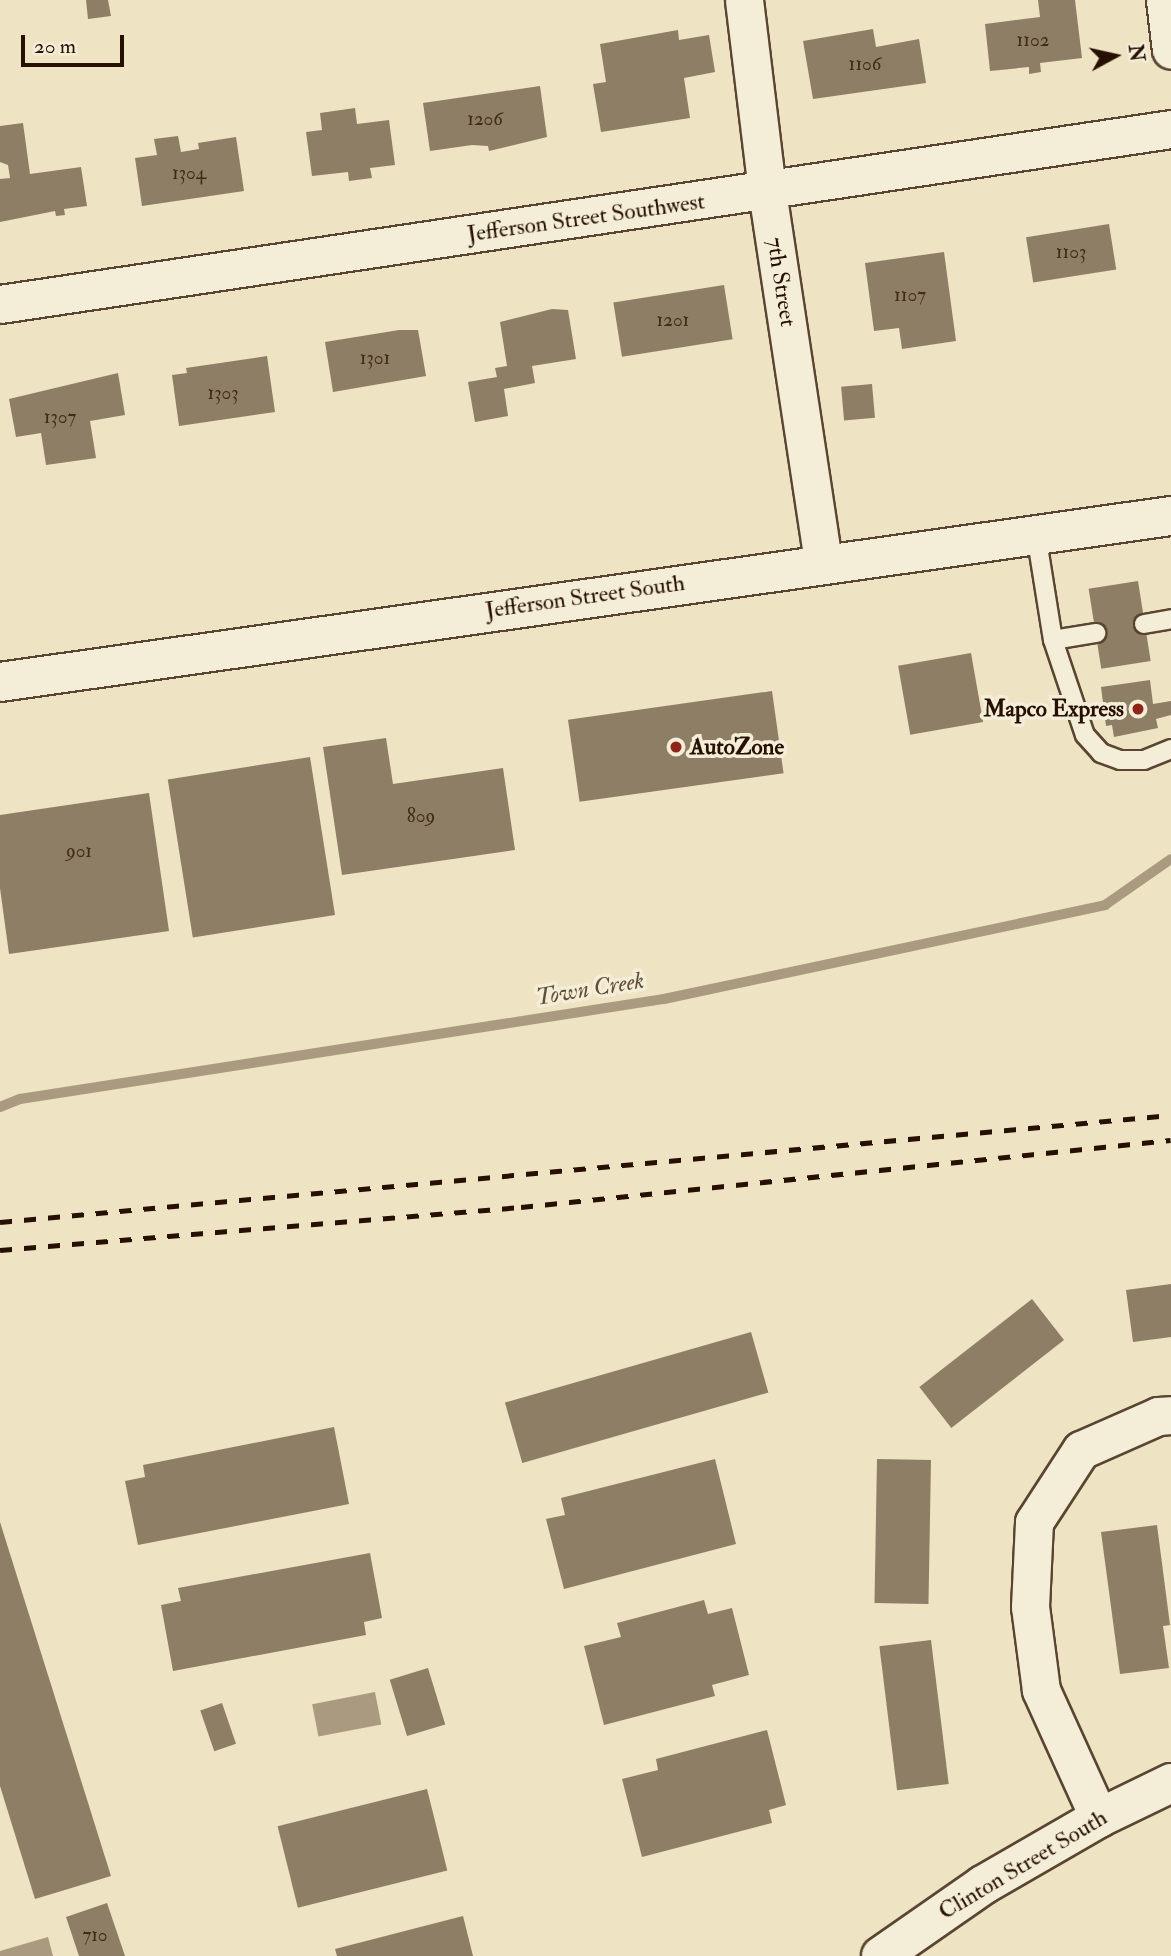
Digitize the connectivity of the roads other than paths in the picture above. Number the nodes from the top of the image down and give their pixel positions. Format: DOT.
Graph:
graph roads {
  1 [pos="744,0"];
  2 [pos="1165,0"];
  3 [pos="1171,50"];
  4 [pos="1171,129"];
  5 [pos="767,191"];
  6 [pos="0,304"];
  7 [pos="1171,516"];
  8 [pos="1035,534"];
  9 [pos="823,563"];
  10 [pos="1171,619"];
  11 [pos="1144,624"];
  12 [pos="1096,633"];
  13 [pos="1053,640"];
  14 [pos="0,682"];
  15 [pos="1171,749"];
  16 [pos="1171,1415"];
  17 [pos="1171,1783"];
  18 [pos="1098,1818"];
  19 [pos="881,1956"];
  1 -- 5 [label="street, 7th Street"];
  2 -- 3 [label="street"];
  4 -- 5 [label="street, Jefferson Street Southwest"];
  5 -- 6 [label="street, Jefferson Street Southwest"];
  5 -- 9 [label="street, 7th Street"];
  7 -- 8 [label="main road, Jefferson Street South"];
  8 -- 9 [label="main road, Jefferson Street South"];
  8 -- 13 [label="lane"];
  9 -- 14 [label="main road, Jefferson Street South"];
  10 -- 11 [label="lane"];
  12 -- 13 [label="lane"];
  13 -- 15 [label="lane"];
  16 -- 18 [label="street"];
  17 -- 18 [label="main road, Clinton Street South"];
  18 -- 19 [label="main road, Clinton Street South"];
}
